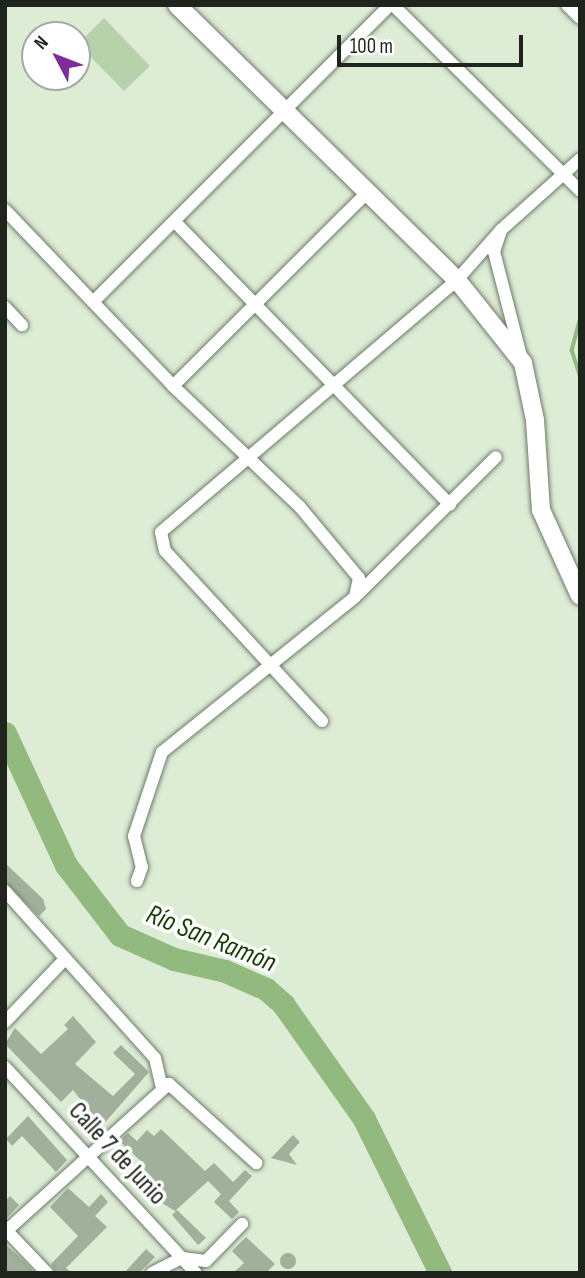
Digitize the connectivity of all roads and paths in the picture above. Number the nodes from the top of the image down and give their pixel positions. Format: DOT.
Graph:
graph roads {
  1 [pos="391,5"];
  2 [pos="567,5"];
  3 [pos="183,7"];
  4 [pos="579,16"];
  5 [pos="287,110"];
  6 [pos="580,159"];
  7 [pos="563,173"];
  8 [pos="369,191"];
  9 [pos="580,191"];
  10 [pos="5,210"];
  11 [pos="176,223"];
  12 [pos="501,230"];
  13 [pos="457,281"];
  14 [pos="94,302"];
  15 [pos="255,304"];
  16 [pos="5,307"];
  17 [pos="22,325"];
  18 [pos="523,363"];
  19 [pos="329,384"];
  20 [pos="173,386"];
  21 [pos="247,454"];
  22 [pos="496,457"];
  23 [pos="450,505"];
  24 [pos="576,577"];
  25 [pos="580,596"];
  26 [pos="355,597"];
  27 [pos="272,663"];
  28 [pos="322,721"];
  29 [pos="137,881"];
  30 [pos="5,891"];
  31 [pos="64,961"];
  32 [pos="5,1022"];
  33 [pos="5,1066"];
  34 [pos="162,1089"];
  35 [pos="87,1156"];
  36 [pos="256,1163"];
  37 [pos="242,1224"];
  38 [pos="6,1230"];
  39 [pos="182,1258"];
  40 [pos="47,1273"];
  41 [pos="152,1273"];
  42 [pos="196,1273"];
  1 -- 5 [label="street"];
  1 -- 7 [label="street"];
  2 -- 4 [label="street"];
  3 -- 5 [label="main road"];
  5 -- 8 [label="main road"];
  5 -- 11 [label="street"];
  6 -- 7 [label="street"];
  7 -- 9 [label="street"];
  7 -- 12 [label="street"];
  8 -- 13 [label="main road"];
  8 -- 15 [label="street"];
  10 -- 14 [label="street"];
  11 -- 14 [label="street"];
  11 -- 15 [label="street"];
  12 -- 13 [label="street"];
  12 -- 18 [label="street"];
  13 -- 18 [label="main road"];
  13 -- 19 [label="street"];
  14 -- 20 [label="street"];
  15 -- 19 [label="street"];
  15 -- 20 [label="street"];
  16 -- 17 [label="street"];
  18 -- 24 [label="main road"];
  19 -- 21 [label="street"];
  19 -- 23 [label="street"];
  20 -- 21 [label="street"];
  21 -- 26 [label="street"];
  21 -- 27 [label="street"];
  22 -- 23 [label="street"];
  23 -- 26 [label="street"];
  24 -- 25 [label="main road"];
  26 -- 27 [label="street"];
  27 -- 28 [label="street"];
  27 -- 29 [label="street"];
  30 -- 31 [label="street"];
  31 -- 32 [label="street"];
  31 -- 34 [label="street"];
  33 -- 35 [label="street, Calle 7 de Junio"];
  34 -- 35 [label="street"];
  34 -- 36 [label="street"];
  35 -- 38 [label="street"];
  35 -- 39 [label="street, Calle 7 de Junio"];
  37 -- 39 [label="street"];
  38 -- 40 [label="street"];
  39 -- 41 [label="street"];
  39 -- 42 [label="street, Calle 7 de Junio"];
}
